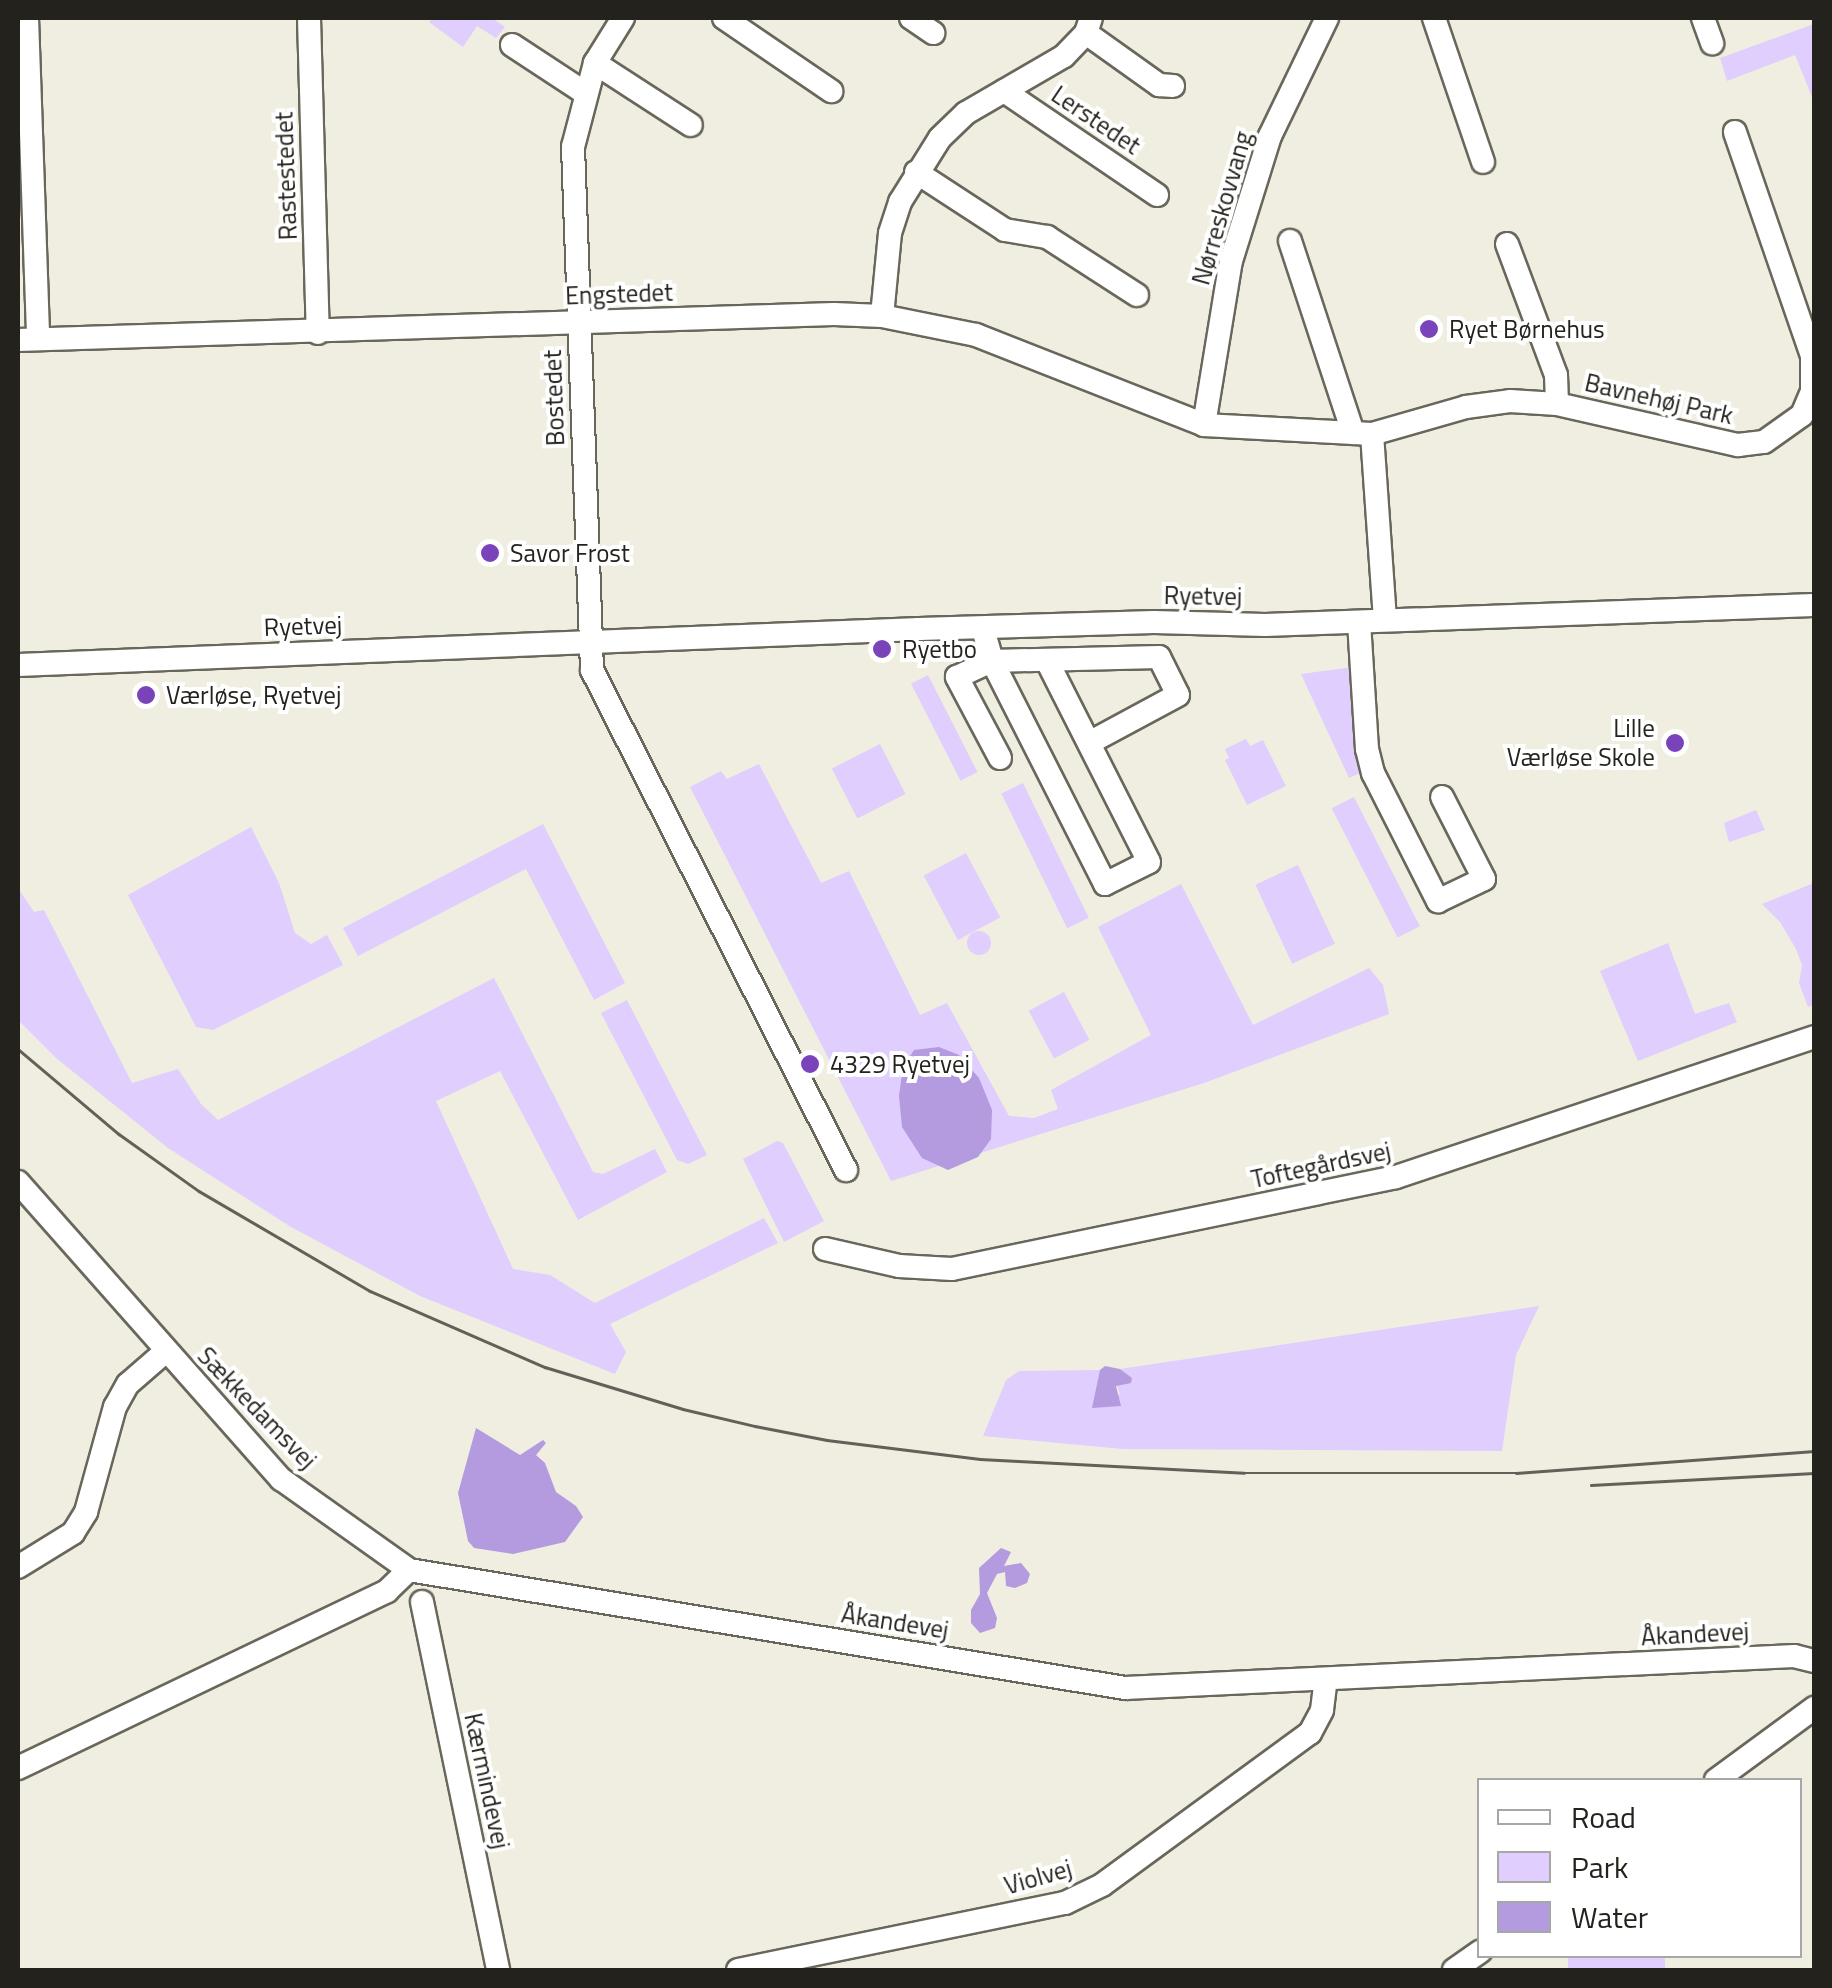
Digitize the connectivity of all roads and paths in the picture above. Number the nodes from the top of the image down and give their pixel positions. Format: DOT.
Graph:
graph roads {
  1 [pos="28,18"];
  2 [pos="309,18"];
  3 [pos="623,18"];
  4 [pos="724,18"];
  5 [pos="911,18"];
  6 [pos="1327,18"];
  7 [pos="1434,18"];
  8 [pos="1703,18"];
  9 [pos="1089,25"];
  10 [pos="934,33"];
  11 [pos="1712,43"];
  12 [pos="512,45"];
  13 [pos="595,63"];
  14 [pos="1173,86"];
  15 [pos="831,91"];
  16 [pos="1004,91"];
  17 [pos="585,93"];
  18 [pos="691,125"];
  19 [pos="1735,132"];
  20 [pos="1482,162"];
  21 [pos="916,172"];
  22 [pos="1157,195"];
  23 [pos="1290,240"];
  24 [pos="1507,244"];
  25 [pos="1137,295"];
  26 [pos="882,316"];
  27 [pos="579,324"];
  28 [pos="318,333"];
  29 [pos="28,340"];
  30 [pos="1557,404"];
  31 [pos="1204,425"];
  32 [pos="1362,434"];
  33 [pos="1814,604"];
  34 [pos="1385,620"];
  35 [pos="1359,622"];
  36 [pos="982,628"];
  37 [pos="590,642"];
  38 [pos="992,661"];
  39 [pos="1047,661"];
  40 [pos="18,665"];
  41 [pos="1089,743"];
  42 [pos="1000,758"];
  43 [pos="1442,797"];
  44 [pos="1814,1037"];
  45 [pos="846,1170"];
  46 [pos="18,1182"];
  47 [pos="825,1249"];
  48 [pos="166,1351"];
  49 [pos="18,1568"];
  50 [pos="409,1570"];
  51 [pos="422,1602"];
  52 [pos="1814,1661"];
  53 [pos="1326,1679"];
  54 [pos="1814,1708"];
  55 [pos="18,1768"];
  56 [pos="1719,1778"];
  57 [pos="1477,1954"];
  58 [pos="498,1970"];
  59 [pos="738,1970"];
  60 [pos="1454,1970"];
  1 -- 29 [label="street"];
  2 -- 28 [label="street, Rastestedet"];
  3 -- 13 [label="street, Bostedet"];
  4 -- 15 [label="street"];
  5 -- 10 [label="street"];
  6 -- 31 [label="street, Nørreskovvang"];
  7 -- 20 [label="street"];
  8 -- 11 [label="street"];
  9 -- 14 [label="street, Lerstedet"];
  9 -- 16 [label="street, Lerstedet"];
  12 -- 17 [label="street"];
  13 -- 17 [label="street, Bostedet"];
  13 -- 18 [label="street"];
  16 -- 21 [label="street, Lerstedet"];
  16 -- 22 [label="street, Lerstedet"];
  17 -- 27 [label="street, Bostedet"];
  19 -- 30 [label="street, Bavnehøj Park"];
  21 -- 25 [label="street"];
  21 -- 26 [label="street, Lerstedet"];
  23 -- 32 [label="street"];
  24 -- 30 [label="street, Bavnehøj Park"];
  26 -- 27 [label="street, Engstedet"];
  26 -- 31 [label="street, Engstedet"];
  27 -- 28 [label="street, Engstedet"];
  27 -- 37 [label="street, Bostedet"];
  28 -- 29 [label="street, Engstedet"];
  30 -- 32 [label="street, Bavnehøj Park"];
  31 -- 32 [label="street, Bavnehøj Park"];
  32 -- 34 [label="street"];
  33 -- 34 [label="street, Ryetvej"];
  34 -- 35 [label="street, Ryetvej"];
  35 -- 36 [label="street, Ryetvej"];
  35 -- 43 [label="street"];
  36 -- 37 [label="street, Ryetvej"];
  36 -- 38 [label="street"];
  37 -- 40 [label="street, Ryetvej"];
  37 -- 45 [label="street"];
  38 -- 39 [label="street"];
  38 -- 41 [label="street"];
  38 -- 42 [label="street"];
  39 -- 41 [label="street"];
  39 -- 41 [label="street"];
  44 -- 47 [label="street, Toftegårdsvej"];
  46 -- 48 [label="street, Sækkedamsvej"];
  48 -- 49 [label="street, Sækkedamsvej"];
  48 -- 50 [label="street, Sækkedamsvej"];
  50 -- 53 [label="street, Åkandevej"];
  50 -- 55 [label="street"];
  51 -- 58 [label="street, Kærmindevej"];
  52 -- 53 [label="street, Åkandevej"];
  53 -- 59 [label="street, Violvej"];
  54 -- 56 [label="street"];
  57 -- 60 [label="street"];
}
